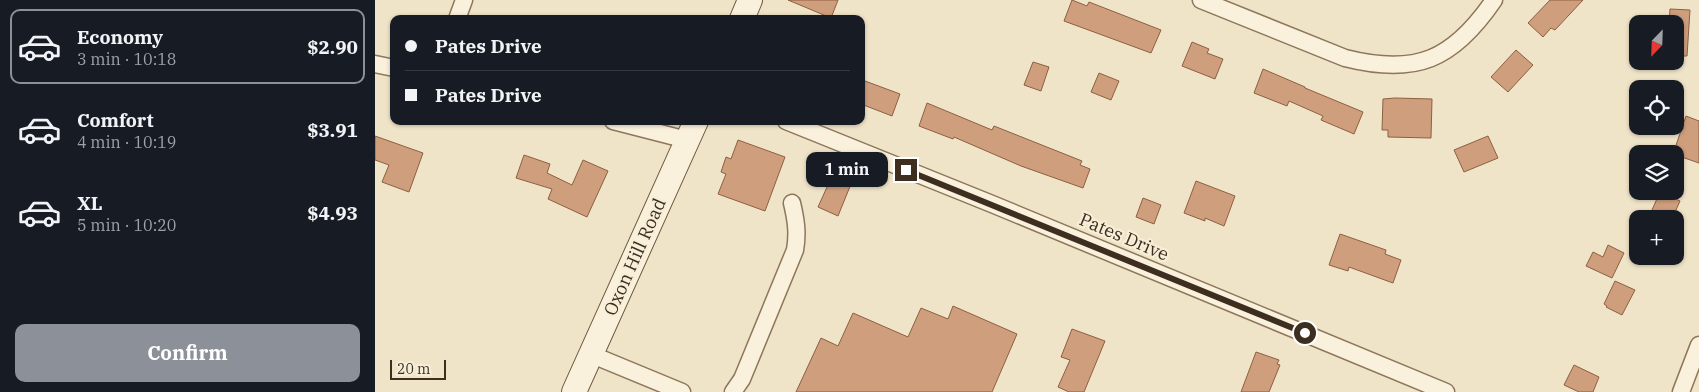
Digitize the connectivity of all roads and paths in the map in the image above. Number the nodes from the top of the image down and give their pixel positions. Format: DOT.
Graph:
graph roads {
  1 [pos="464,0"];
  2 [pos="750,0"];
  3 [pos="1493,0"];
  4 [pos="1208,1"];
  5 [pos="458,15"];
  6 [pos="744,15"];
  7 [pos="375,64"];
  8 [pos="390,67"];
  9 [pos="648,125"];
  10 [pos="796,125"];
  11 [pos="692,130"];
  12 [pos="792,204"];
  13 [pos="1699,345"];
  14 [pos="590,354"];
  15 [pos="573,392"];
  16 [pos="682,392"];
  17 [pos="733,392"];
  18 [pos="1446,392"];
  19 [pos="1681,392"];
  1 -- 5 [label="street"];
  2 -- 6 [label="main road"];
  3 -- 4 [label="street"];
  7 -- 8 [label="street"];
  9 -- 11 [label="street"];
  10 -- 18 [label="street, Pates Drive"];
  11 -- 14 [label="main road, Oxon Hill Road"];
  12 -- 17 [label="street"];
  13 -- 19 [label="street"];
  14 -- 15 [label="main road, Oxon Hill Road"];
  14 -- 16 [label="street"];
}
